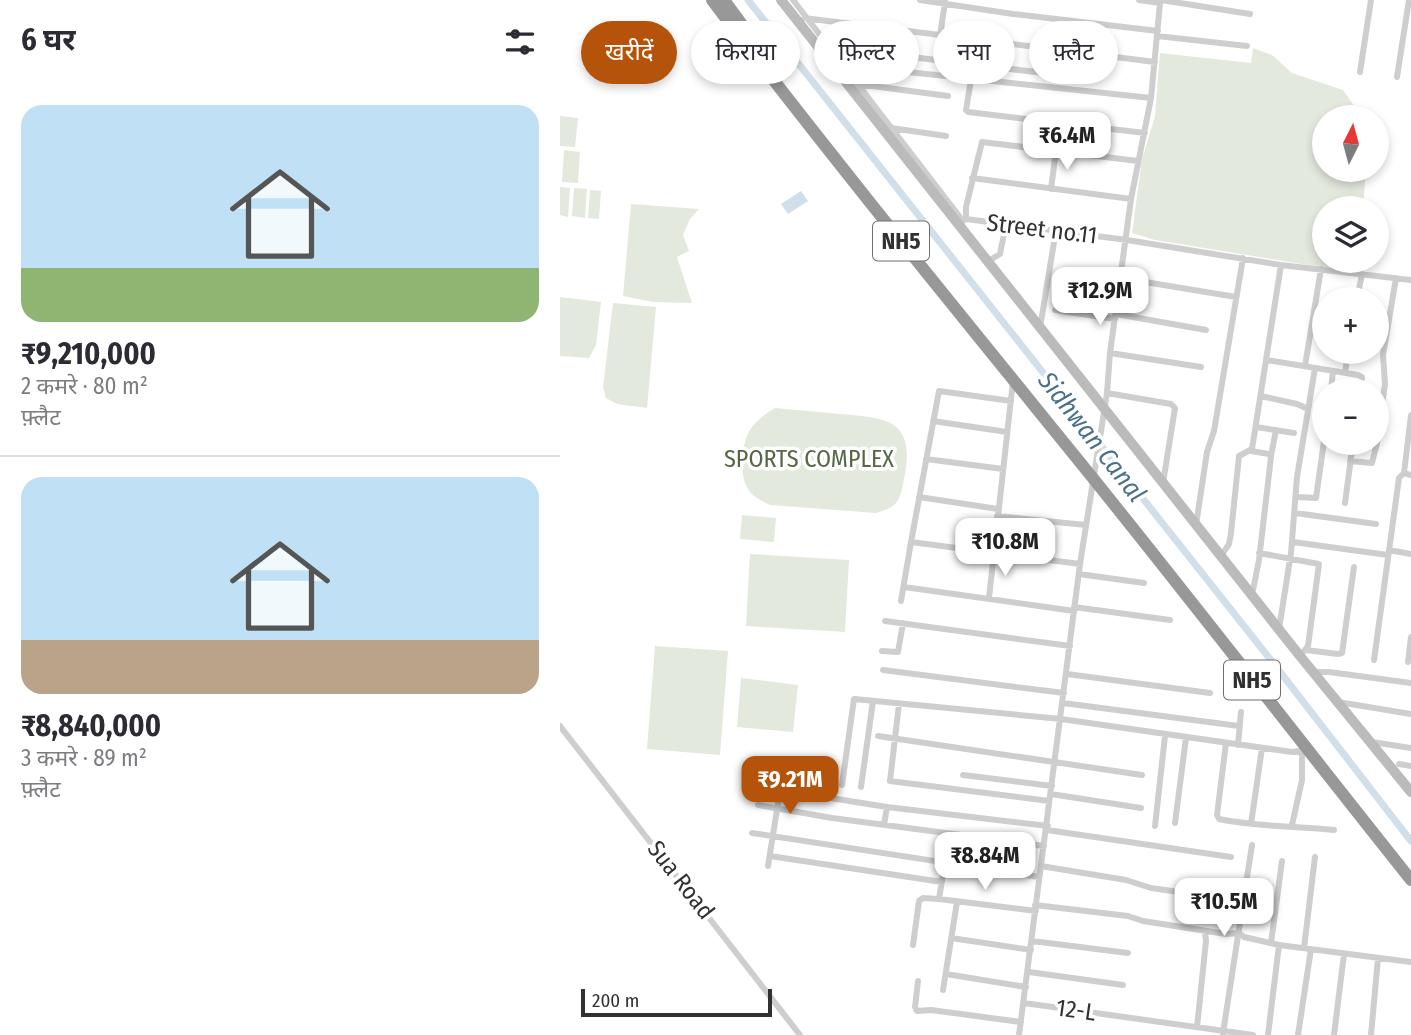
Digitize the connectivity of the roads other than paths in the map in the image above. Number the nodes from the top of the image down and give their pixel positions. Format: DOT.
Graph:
graph roads {
  1 [pos="712,0"];
  2 [pos="724,0"];
  3 [pos="781,0"];
  4 [pos="793,0"];
  5 [pos="922,0"];
  6 [pos="1139,0"];
  7 [pos="1371,0"];
  8 [pos="1409,0"];
  9 [pos="1161,1"];
  10 [pos="945,2"];
  11 [pos="1250,14"];
  12 [pos="804,18"];
  13 [pos="942,21"];
  14 [pos="814,30"];
  15 [pos="1157,33"];
  16 [pos="933,35"];
  17 [pos="1247,46"];
  18 [pos="1118,57"];
  19 [pos="919,58"];
  20 [pos="1155,62"];
  21 [pos="1029,71"];
  22 [pos="1360,72"];
  23 [pos="1398,77"];
  24 [pos="857,84"];
  25 [pos="970,84"];
  26 [pos="1011,84"];
  27 [pos="948,96"];
  28 [pos="1151,98"];
  29 [pos="891,128"];
  30 [pos="1145,133"];
  31 [pos="946,136"];
  32 [pos="1056,151"];
  33 [pos="1138,161"];
  34 [pos="972,178"];
  35 [pos="1051,189"];
  36 [pos="1131,199"];
  37 [pos="962,221"];
  38 [pos="1006,224"];
  39 [pos="1056,230"];
  40 [pos="1128,240"];
  41 [pos="1243,258"];
  42 [pos="987,262"];
  43 [pos="1281,265"];
  44 [pos="1312,268"];
  45 [pos="1067,273"];
  46 [pos="1320,273"];
  47 [pos="1354,273"];
  48 [pos="1362,274"];
  49 [pos="1121,278"];
  50 [pos="1396,278"];
  51 [pos="1411,281"];
  52 [pos="1359,287"];
  53 [pos="1236,297"];
  54 [pos="1055,310"];
  55 [pos="1116,317"];
  56 [pos="1040,328"];
  57 [pos="1206,330"];
  58 [pos="1110,354"];
  59 [pos="1267,360"];
  60 [pos="1346,364"];
  61 [pos="1305,366"];
  62 [pos="1201,367"];
  63 [pos="1315,368"];
  64 [pos="1334,371"];
  65 [pos="1345,373"];
  66 [pos="1333,378"];
  67 [pos="1361,378"];
  68 [pos="1385,378"];
  69 [pos="1013,380"];
  70 [pos="1107,393"];
  71 [pos="1261,396"];
  72 [pos="1011,401"];
  73 [pos="1308,409"];
  74 [pos="1104,412"];
  75 [pos="1411,415"];
  76 [pos="933,421"];
  77 [pos="1410,426"];
  78 [pos="1256,427"];
  79 [pos="1276,430"];
  80 [pos="1007,432"];
  81 [pos="1294,433"];
  82 [pos="1251,451"];
  83 [pos="1322,455"];
  84 [pos="1351,455"];
  85 [pos="1374,455"];
  86 [pos="1270,456"];
  87 [pos="1409,457"];
  88 [pos="926,459"];
  89 [pos="1350,461"];
  90 [pos="1003,469"];
  91 [pos="1095,471"];
  92 [pos="1408,474"];
  93 [pos="1163,483"];
  94 [pos="919,496"];
  95 [pos="1297,496"];
  96 [pos="1345,503"];
  97 [pos="998,513"];
  98 [pos="1295,513"];
  99 [pos="1376,524"];
  100 [pos="1086,525"];
  101 [pos="1196,525"];
  102 [pos="911,542"];
  103 [pos="1293,542"];
  104 [pos="1259,552"];
  105 [pos="1389,553"];
  106 [pos="994,554"];
  107 [pos="1411,554"];
  108 [pos="1221,556"];
  109 [pos="1290,558"];
  110 [pos="1080,564"];
  111 [pos="1354,567"];
  112 [pos="1079,574"];
  113 [pos="1144,583"];
  114 [pos="904,587"];
  115 [pos="1252,595"];
  116 [pos="989,598"];
  117 [pos="901,601"];
  118 [pos="1074,609"];
  119 [pos="1171,620"];
  120 [pos="886,621"];
  121 [pos="903,623"];
  122 [pos="1279,629"];
  123 [pos="1411,637"];
  124 [pos="1070,646"];
  125 [pos="882,651"];
  126 [pos="1303,653"];
  127 [pos="1374,660"];
  128 [pos="1408,662"];
  129 [pos="883,670"];
  130 [pos="1314,673"];
  131 [pos="1067,674"];
  132 [pos="1411,683"];
  133 [pos="1065,693"];
  134 [pos="1210,693"];
  135 [pos="873,701"];
  136 [pos="1338,702"];
  137 [pos="899,704"];
  138 [pos="1063,704"];
  139 [pos="1241,712"];
  140 [pos="1411,714"];
  141 [pos="1061,719"];
  142 [pos="560,726"];
  143 [pos="1239,726"];
  144 [pos="878,736"];
  145 [pos="1165,736"];
  146 [pos="1186,738"];
  147 [pos="895,739"];
  148 [pos="1226,743"];
  149 [pos="1372,743"];
  150 [pos="1238,745"];
  151 [pos="1262,748"];
  152 [pos="1411,748"];
  153 [pos="1305,751"];
  154 [pos="1056,762"];
  155 [pos="1399,764"];
  156 [pos="1411,766"];
  157 [pos="963,775"];
  158 [pos="1142,775"];
  159 [pos="842,785"];
  160 [pos="1052,786"];
  161 [pos="761,787"];
  162 [pos="861,787"];
  163 [pos="780,791"];
  164 [pos="1411,792"];
  165 [pos="1050,798"];
  166 [pos="758,805"];
  167 [pos="887,807"];
  168 [pos="778,808"];
  169 [pos="1141,808"];
  170 [pos="1175,823"];
  171 [pos="1251,824"];
  172 [pos="884,825"];
  173 [pos="1292,825"];
  174 [pos="1155,827"];
  175 [pos="1047,828"];
  176 [pos="1334,830"];
  177 [pos="752,833"];
  178 [pos="773,836"];
  179 [pos="1252,845"];
  180 [pos="1044,846"];
  181 [pos="770,856"];
  182 [pos="1231,857"];
  183 [pos="1315,857"];
  184 [pos="1282,861"];
  185 [pos="945,863"];
  186 [pos="768,866"];
  187 [pos="1041,866"];
  188 [pos="1411,868"];
  189 [pos="1040,877"];
  190 [pos="1411,880"];
  191 [pos="942,882"];
  192 [pos="939,899"];
  193 [pos="1228,899"];
  194 [pos="957,902"];
  195 [pos="1035,908"];
  196 [pos="1205,931"];
  197 [pos="1239,933"];
  198 [pos="951,939"];
  199 [pos="1032,941"];
  200 [pos="1271,943"];
  201 [pos="1279,944"];
  202 [pos="913,945"];
  203 [pos="1308,948"];
  204 [pos="1031,950"];
  205 [pos="1128,953"];
  206 [pos="1344,954"];
  207 [pos="1378,958"];
  208 [pos="1411,962"];
  209 [pos="1029,972"];
  210 [pos="946,974"];
  211 [pos="918,981"];
  212 [pos="1123,985"];
  213 [pos="1026,987"];
  214 [pos="943,990"];
  215 [pos="1024,1003"];
  216 [pos="1021,1022"];
  217 [pos="1197,1027"];
  218 [pos="1224,1033"];
  219 [pos="800,1035"];
  220 [pos="1019,1035"];
  221 [pos="1253,1035"];
  222 [pos="1268,1035"];
  223 [pos="1298,1035"];
  224 [pos="1334,1035"];
  225 [pos="1371,1035"];
  1 -- 69 [label="highway, NH5"];
  2 -- 91 [label="highway, NH5"];
  3 -- 37 [label="street"];
  4 -- 12 [label="street"];
  5 -- 10 [label="street"];
  6 -- 9 [label="street"];
  7 -- 22 [label="street"];
  8 -- 23 [label="street"];
  9 -- 11 [label="street"];
  9 -- 15 [label="street"];
  10 -- 13 [label="street"];
  10 -- 15 [label="street"];
  12 -- 14 [label="street"];
  12 -- 16 [label="street"];
  15 -- 17 [label="street"];
  15 -- 20 [label="street"];
  18 -- 20 [label="street"];
  19 -- 21 [label="street"];
  20 -- 28 [label="street"];
  24 -- 27 [label="street"];
  24 -- 29 [label="street"];
  25 -- 30 [label="street"];
  26 -- 28 [label="street"];
  28 -- 30 [label="street"];
  29 -- 31 [label="street"];
  29 -- 37 [label="street"];
  30 -- 33 [label="street"];
  32 -- 33 [label="street"];
  32 -- 34 [label="street"];
  32 -- 35 [label="street"];
  33 -- 36 [label="street"];
  34 -- 35 [label="street"];
  34 -- 37 [label="street"];
  35 -- 36 [label="street"];
  36 -- 40 [label="street"];
  37 -- 38 [label="street, Street no.11"];
  37 -- 42 [label="street"];
  38 -- 39 [label="street, Street no.11"];
  38 -- 42 [label="street"];
  39 -- 40 [label="street, Street no.11"];
  39 -- 56 [label="street"];
  40 -- 41 [label="street, Street no.11"];
  40 -- 49 [label="street"];
  41 -- 43 [label="street, Street no.11"];
  41 -- 53 [label="street"];
  42 -- 56 [label="street"];
  43 -- 44 [label="street, Street no.11"];
  43 -- 59 [label="street"];
  45 -- 49 [label="street"];
  46 -- 61 [label="street"];
  47 -- 48 [label="street, Street no.11"];
  48 -- 50 [label="street, Street no.11"];
  48 -- 52 [label="street"];
  49 -- 53 [label="street"];
  49 -- 55 [label="street"];
  50 -- 51 [label="street, Street no.11"];
  50 -- 68 [label="street"];
  53 -- 101 [label="street"];
  54 -- 55 [label="street"];
  55 -- 57 [label="street"];
  55 -- 58 [label="street"];
  56 -- 74 [label="street"];
  58 -- 62 [label="street"];
  58 -- 70 [label="street"];
  59 -- 61 [label="street"];
  59 -- 71 [label="street"];
  60 -- 65 [label="street"];
  61 -- 63 [label="street"];
  63 -- 64 [label="street"];
  63 -- 73 [label="street"];
  64 -- 65 [label="street"];
  64 -- 66 [label="street"];
  65 -- 67 [label="street"];
  69 -- 72 [label="street"];
  69 -- 91 [label="highway, NH5"];
  70 -- 74 [label="street"];
  70 -- 93 [label="street"];
  71 -- 73 [label="street"];
  71 -- 78 [label="street"];
  72 -- 76 [label="street"];
  72 -- 80 [label="street"];
  73 -- 95 [label="street"];
  74 -- 91 [label="street"];
  74 -- 93 [label="street"];
  75 -- 77 [label="street"];
  76 -- 80 [label="street"];
  76 -- 88 [label="street"];
  77 -- 87 [label="street"];
  78 -- 79 [label="street"];
  78 -- 82 [label="street"];
  79 -- 81 [label="street"];
  79 -- 86 [label="street"];
  80 -- 90 [label="street"];
  82 -- 86 [label="street"];
  82 -- 108 [label="street"];
  83 -- 95 [label="street"];
  84 -- 89 [label="street"];
  85 -- 89 [label="street"];
  86 -- 104 [label="street"];
  87 -- 92 [label="street"];
  88 -- 90 [label="street"];
  88 -- 94 [label="street"];
  89 -- 96 [label="street"];
  90 -- 97 [label="street"];
  91 -- 100 [label="street"];
  91 -- 153 [label="highway, NH5"];
  91 -- 188 [label="highway, NH5"];
  92 -- 105 [label="street"];
  93 -- 101 [label="street"];
  94 -- 97 [label="street"];
  94 -- 102 [label="street"];
  95 -- 98 [label="street"];
  97 -- 100 [label="street"];
  97 -- 106 [label="street"];
  98 -- 99 [label="street"];
  98 -- 103 [label="street"];
  100 -- 110 [label="street"];
  101 -- 108 [label="street"];
  102 -- 106 [label="street"];
  102 -- 114 [label="street"];
  103 -- 105 [label="street"];
  103 -- 109 [label="street"];
  104 -- 109 [label="street"];
  104 -- 115 [label="street"];
  105 -- 107 [label="street"];
  105 -- 127 [label="street"];
  106 -- 110 [label="street"];
  106 -- 116 [label="street"];
  108 -- 115 [label="street"];
  109 -- 122 [label="street"];
  109 -- 126 [label="street"];
  110 -- 112 [label="street"];
  111 -- 126 [label="street"];
  112 -- 113 [label="street"];
  112 -- 118 [label="street"];
  114 -- 116 [label="street"];
  114 -- 117 [label="street"];
  115 -- 122 [label="street"];
  116 -- 118 [label="street"];
  118 -- 119 [label="street"];
  118 -- 124 [label="street"];
  120 -- 121 [label="street"];
  121 -- 124 [label="street"];
  121 -- 125 [label="street"];
  122 -- 126 [label="street"];
  123 -- 128 [label="street"];
  124 -- 131 [label="street"];
  126 -- 130 [label="street"];
  129 -- 133 [label="street"];
  130 -- 132 [label="street"];
  130 -- 136 [label="street"];
  131 -- 133 [label="street"];
  131 -- 134 [label="street"];
  133 -- 138 [label="street"];
  135 -- 137 [label="street"];
  135 -- 159 [label="street"];
  135 -- 162 [label="street"];
  136 -- 140 [label="street"];
  136 -- 149 [label="street"];
  137 -- 141 [label="street"];
  137 -- 147 [label="street"];
  138 -- 141 [label="street"];
  138 -- 143 [label="street"];
  139 -- 143 [label="street"];
  141 -- 145 [label="street"];
  141 -- 154 [label="street"];
  142 -- 219 [label="street, Sua Road"];
  143 -- 150 [label="street"];
  144 -- 147 [label="street"];
  145 -- 146 [label="street"];
  145 -- 174 [label="street"];
  146 -- 148 [label="street"];
  146 -- 170 [label="street"];
  147 -- 154 [label="street"];
  147 -- 165 [label="street"];
  148 -- 150 [label="street"];
  148 -- 171 [label="street"];
  149 -- 152 [label="street"];
  149 -- 164 [label="street"];
  150 -- 151 [label="street"];
  151 -- 153 [label="street"];
  151 -- 171 [label="street"];
  153 -- 173 [label="street"];
  153 -- 190 [label="highway, NH5"];
  154 -- 158 [label="street"];
  154 -- 160 [label="street"];
  155 -- 156 [label="street"];
  157 -- 160 [label="street"];
  160 -- 165 [label="street"];
  161 -- 163 [label="street"];
  163 -- 167 [label="street"];
  163 -- 168 [label="street"];
  165 -- 169 [label="street"];
  165 -- 175 [label="street"];
  166 -- 168 [label="street"];
  167 -- 172 [label="street"];
  167 -- 175 [label="street"];
  168 -- 172 [label="street"];
  168 -- 178 [label="street"];
  171 -- 173 [label="street"];
  172 -- 180 [label="street"];
  173 -- 176 [label="street"];
  175 -- 180 [label="street"];
  175 -- 182 [label="street"];
  177 -- 178 [label="street"];
  178 -- 181 [label="street"];
  178 -- 185 [label="street"];
  179 -- 197 [label="street"];
  180 -- 187 [label="street"];
  181 -- 186 [label="street"];
  181 -- 191 [label="street"];
  183 -- 203 [label="street"];
  184 -- 200 [label="street"];
  185 -- 189 [label="street"];
  185 -- 191 [label="street"];
  187 -- 189 [label="street"];
  187 -- 193 [label="street"];
  189 -- 195 [label="street"];
  191 -- 192 [label="street"];
  192 -- 194 [label="street"];
  192 -- 202 [label="street"];
  194 -- 195 [label="street"];
  194 -- 198 [label="street"];
  195 -- 196 [label="street"];
  195 -- 199 [label="street"];
  196 -- 197 [label="street"];
  196 -- 217 [label="street"];
  197 -- 200 [label="street"];
  197 -- 218 [label="street"];
  198 -- 204 [label="street"];
  198 -- 210 [label="street"];
  199 -- 204 [label="street"];
  199 -- 205 [label="street"];
  200 -- 201 [label="street"];
  201 -- 203 [label="street"];
  201 -- 222 [label="street"];
  203 -- 206 [label="street"];
  203 -- 223 [label="street"];
  204 -- 209 [label="street"];
  206 -- 207 [label="street"];
  206 -- 224 [label="street"];
  207 -- 208 [label="street"];
  207 -- 225 [label="street"];
  209 -- 212 [label="street"];
  209 -- 213 [label="street"];
  210 -- 213 [label="street"];
  210 -- 214 [label="street"];
  211 -- 216 [label="street"];
  213 -- 215 [label="street"];
  215 -- 216 [label="street"];
  215 -- 217 [label="street, 12-L"];
  216 -- 220 [label="street"];
  217 -- 218 [label="street, 12-L"];
  218 -- 221 [label="street, 12-L"];
}
